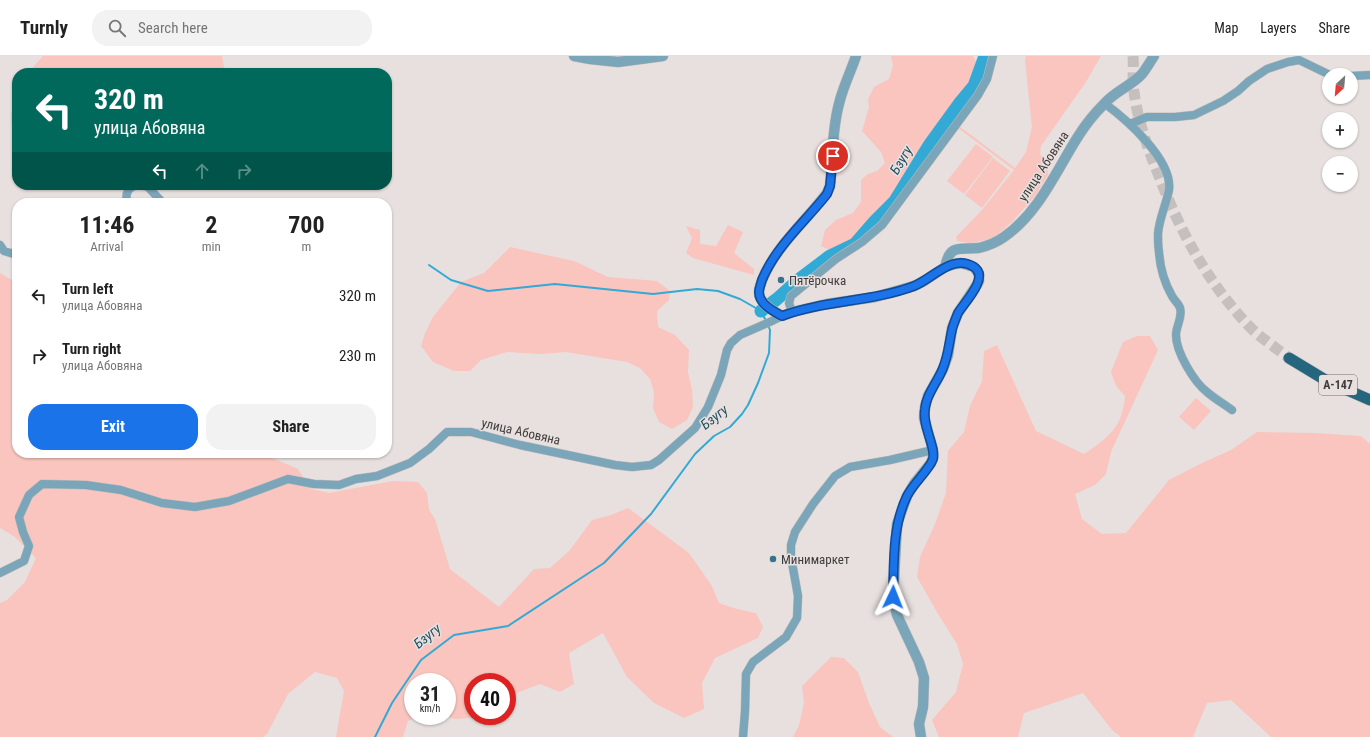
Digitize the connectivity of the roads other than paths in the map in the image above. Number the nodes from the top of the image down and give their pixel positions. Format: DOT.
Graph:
graph roads {
  1 [pos="574,56"];
  2 [pos="663,56"];
  3 [pos="856,56"];
  4 [pos="994,56"];
  5 [pos="1154,56"];
  6 [pos="1322,71"];
  7 [pos="1370,75"];
  8 [pos="1358,76"];
  9 [pos="1104,103"];
  10 [pos="1130,124"];
  11 [pos="151,190"];
  12 [pos="158,198"];
  13 [pos="0,245"];
  14 [pos="12,253"];
  15 [pos="945,267"];
  16 [pos="792,312"];
  17 [pos="782,316"];
  18 [pos="1289,358"];
  19 [pos="1370,400"];
  20 [pos="1232,410"];
  21 [pos="933,450"];
  22 [pos="0,573"];
  23 [pos="743,737"];
  24 [pos="921,737"];
  1 -- 2 [label="street"];
  3 -- 17 [label="street"];
  4 -- 16 [label="street"];
  5 -- 9 [label="street, улица Абовяна"];
  6 -- 10 [label="street"];
  7 -- 8 [label="street"];
  9 -- 10 [label="street"];
  9 -- 15 [label="street, улица Абовяна"];
  10 -- 20 [label="street"];
  11 -- 12 [label="street"];
  13 -- 14 [label="street"];
  15 -- 16 [label="street, улица Абовяна"];
  15 -- 21 [label="street, улица Абовяна"];
  16 -- 17 [label="street, улица Абовяна"];
  17 -- 22 [label="street, улица Абовяна"];
  18 -- 19 [label="highway, А-147"];
  21 -- 23 [label="street"];
  21 -- 24 [label="street"];
}
